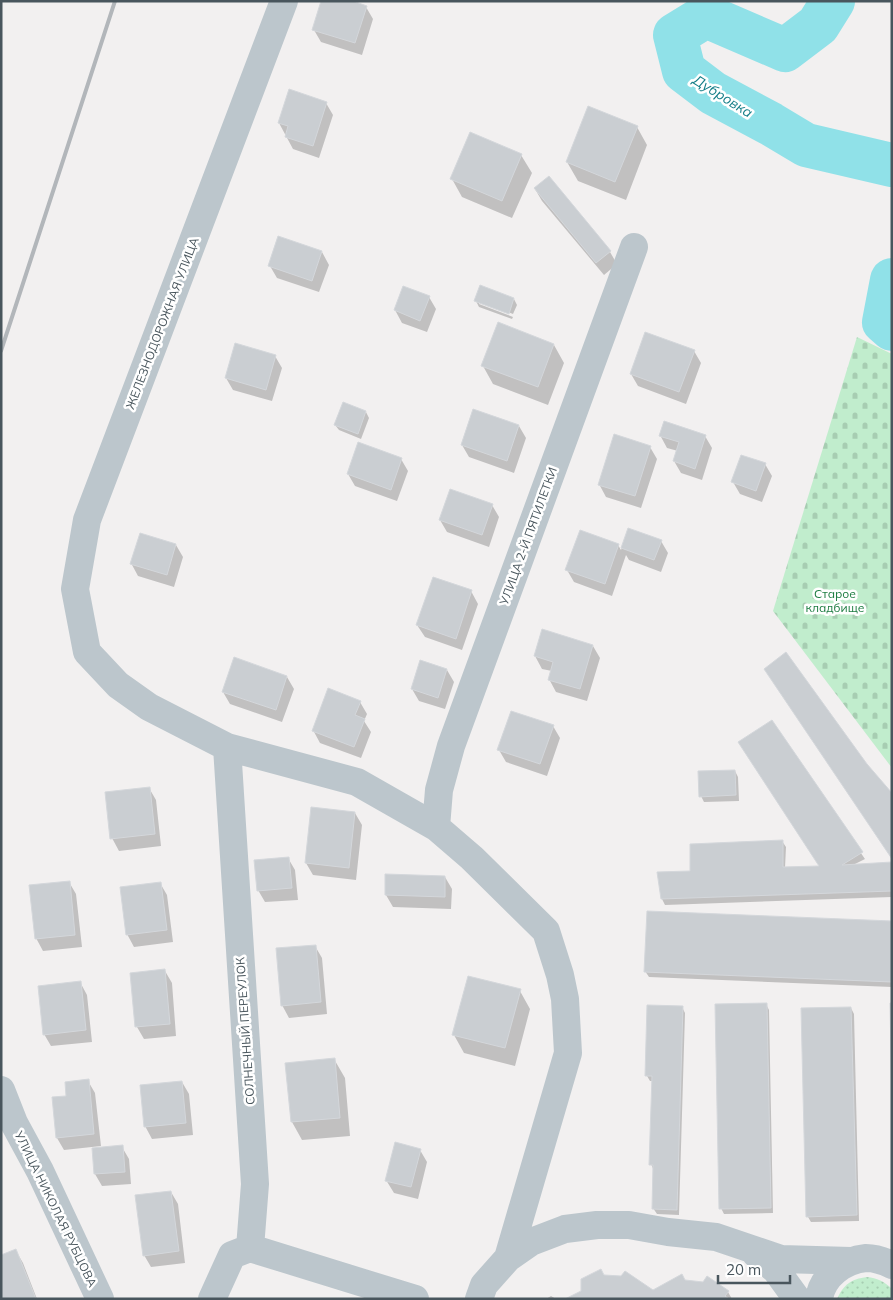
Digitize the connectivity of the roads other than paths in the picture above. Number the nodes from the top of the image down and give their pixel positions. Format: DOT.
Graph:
graph roads {
  1 [pos="284,1"];
  2 [pos="634,247"];
  3 [pos="226,747"];
  4 [pos="436,827"];
  5 [pos="1,1090"];
  6 [pos="250,1248"];
  7 [pos="749,1249"];
  8 [pos="508,1258"];
  9 [pos="851,1261"];
  10 [pos="892,1265"];
  11 [pos="356,1290"];
  12 [pos="100,1299"];
  13 [pos="212,1299"];
  14 [pos="415,1299"];
  15 [pos="480,1299"];
  16 [pos="797,1299"];
  17 [pos="819,1299"];
  1 -- 3 [label="street, ЖЕЛЕЗНОДОРОЖНАЯ УЛИЦА"];
  2 -- 4 [label="street, УЛИЦА 2-Й ПЯТИЛЕТКИ"];
  3 -- 4 [label="street"];
  3 -- 6 [label="street, СОЛНЕЧНЫЙ ПЕРЕУЛОК"];
  4 -- 8 [label="street"];
  5 -- 12 [label="street, УЛИЦА НИКОЛАЯ РУБЦОВА"];
  6 -- 11 [label="street"];
  6 -- 13 [label="street"];
  7 -- 8 [label="street"];
  7 -- 9 [label="street"];
  7 -- 16 [label="street"];
  8 -- 15 [label="street"];
  9 -- 10 [label="street"];
  9 -- 17 [label="street"];
  11 -- 14 [label="street"];
}
